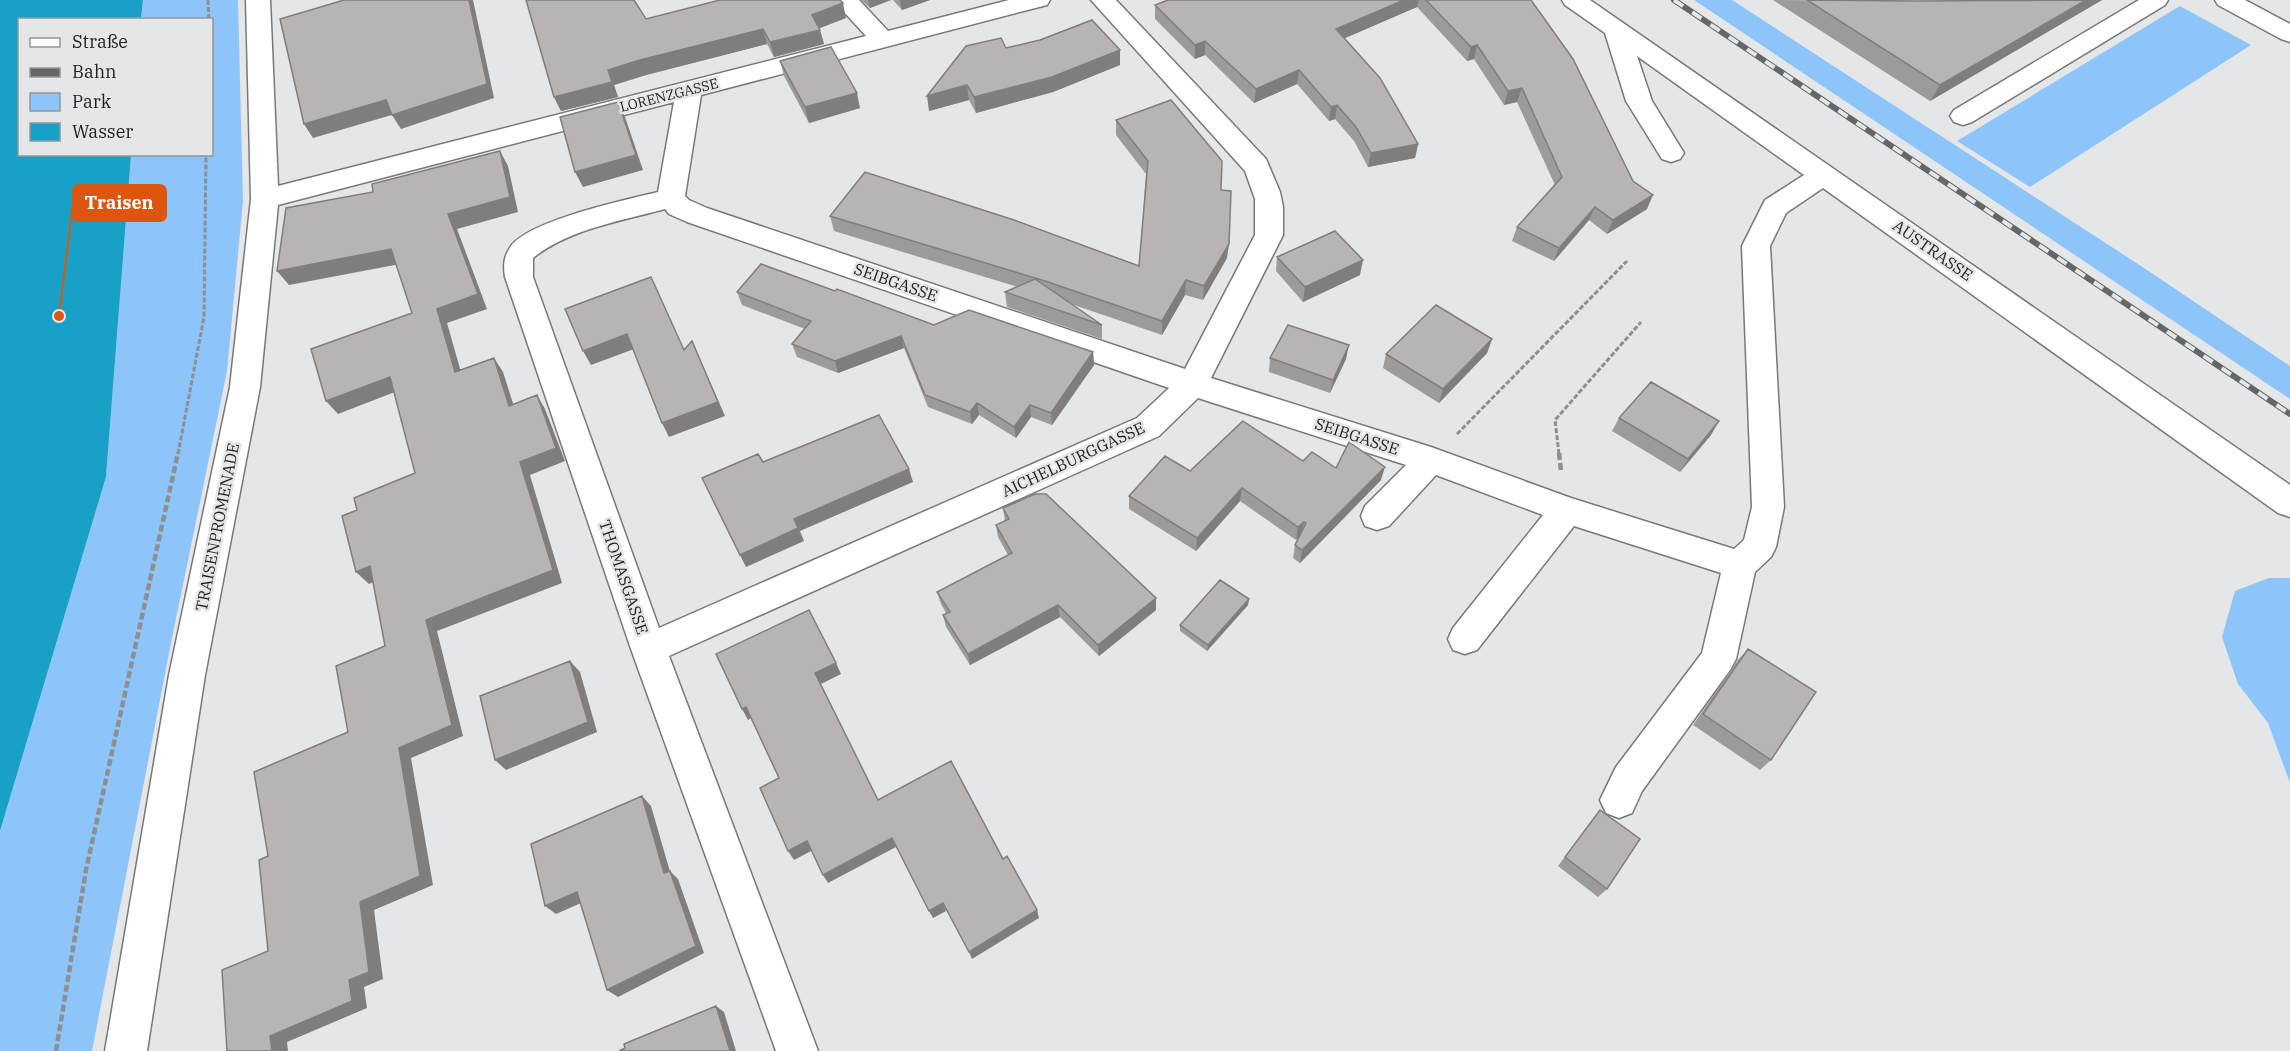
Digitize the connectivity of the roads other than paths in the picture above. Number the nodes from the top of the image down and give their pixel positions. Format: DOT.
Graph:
graph roads {
  1 [pos="845,0"];
  2 [pos="1038,0"];
  3 [pos="1103,0"];
  4 [pos="1574,0"];
  5 [pos="2157,0"];
  6 [pos="2227,0"];
  7 [pos="267,16"];
  8 [pos="1616,30"];
  9 [pos="2290,34"];
  10 [pos="882,39"];
  11 [pos="689,91"];
  12 [pos="1963,116"];
  13 [pos="1671,153"];
  14 [pos="1824,174"];
  15 [pos="672,198"];
  16 [pos="265,199"];
  17 [pos="1193,384"];
  18 [pos="1431,460"];
  19 [pos="2290,503"];
  20 [pos="1567,510"];
  21 [pos="1377,516"];
  22 [pos="1740,565"];
  23 [pos="1465,639"];
  24 [pos="649,649"];
  25 [pos="1619,800"];
  26 [pos="126,1051"];
  27 [pos="797,1051"];
  1 -- 10 [label="street"];
  2 -- 10 [label="street, LORENZGASSE"];
  3 -- 17 [label="street, AICHELBURGGASSE"];
  4 -- 8 [label="street, AUSTRASSE"];
  5 -- 12 [label="street"];
  6 -- 9 [label="street"];
  7 -- 16 [label="street, TRAISENPROMENADE"];
  8 -- 13 [label="street"];
  8 -- 14 [label="street, AUSTRASSE"];
  10 -- 11 [label="street, LORENZGASSE"];
  11 -- 15 [label="street"];
  11 -- 16 [label="street, LORENZGASSE"];
  14 -- 19 [label="street, AUSTRASSE"];
  14 -- 22 [label="street"];
  15 -- 17 [label="street, SEIBGASSE"];
  15 -- 24 [label="street, THOMASGASSE"];
  16 -- 26 [label="street, TRAISENPROMENADE"];
  17 -- 18 [label="street, SEIBGASSE"];
  17 -- 24 [label="street, AICHELBURGGASSE"];
  18 -- 20 [label="street, SEIBGASSE"];
  18 -- 21 [label="street"];
  20 -- 22 [label="street, SEIBGASSE"];
  20 -- 23 [label="street"];
  22 -- 25 [label="street"];
  24 -- 27 [label="street, THOMASGASSE"];
}
